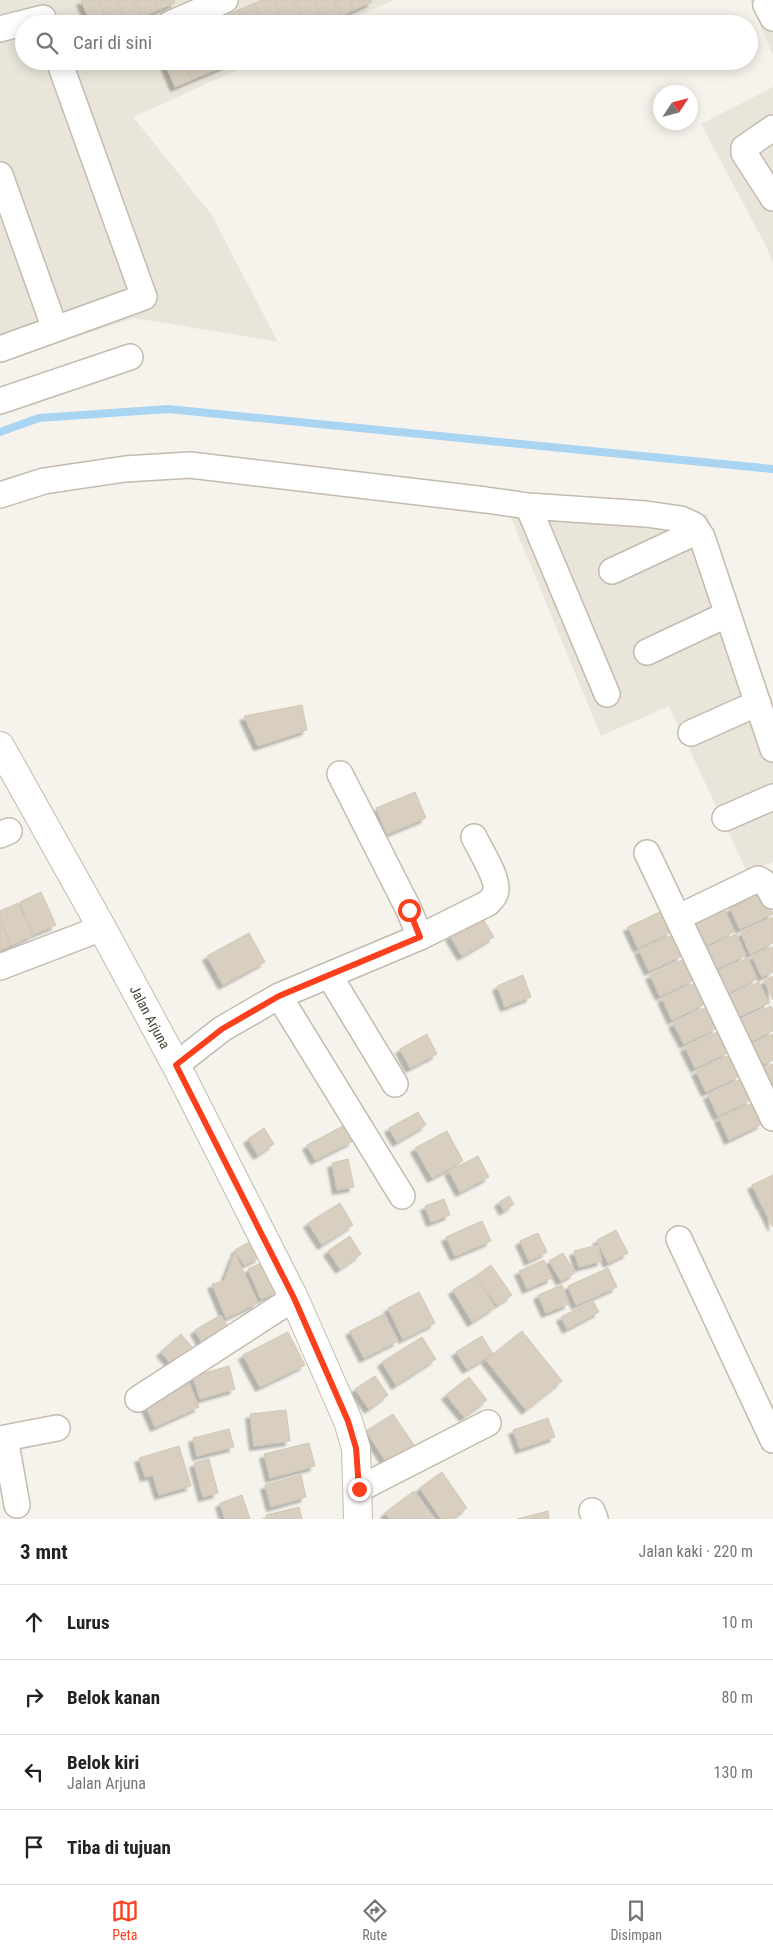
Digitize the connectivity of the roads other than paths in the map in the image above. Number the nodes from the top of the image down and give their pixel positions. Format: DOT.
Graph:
graph roads {
  1 [pos="226,0"];
  2 [pos="770,0"];
  3 [pos="191,15"];
  4 [pos="773,18"];
  5 [pos="15,25"];
  6 [pos="0,28"];
  7 [pos="62,70"];
  8 [pos="773,128"];
  9 [pos="0,175"];
  10 [pos="773,198"];
  11 [pos="55,330"];
  12 [pos="0,349"];
  13 [pos="130,357"];
  14 [pos="0,401"];
  15 [pos="0,495"];
  16 [pos="528,506"];
  17 [pos="698,531"];
  18 [pos="612,571"];
  19 [pos="728,614"];
  20 [pos="647,652"];
  21 [pos="607,694"];
  22 [pos="758,703"];
  23 [pos="691,733"];
  24 [pos="0,746"];
  25 [pos="773,749"];
  26 [pos="340,774"];
  27 [pos="773,797"];
  28 [pos="725,818"];
  29 [pos="474,838"];
  30 [pos="647,853"];
  31 [pos="773,896"];
  32 [pos="679,917"];
  33 [pos="102,928"];
  34 [pos="420,937"];
  35 [pos="0,966"];
  36 [pos="329,975"];
  37 [pos="279,996"];
  38 [pos="176,1065"];
  39 [pos="395,1084"];
  40 [pos="773,1118"];
  41 [pos="402,1196"];
  42 [pos="678,1238"];
  43 [pos="294,1298"];
  44 [pos="138,1399"];
  45 [pos="488,1423"];
  46 [pos="57,1428"];
  47 [pos="3,1438"];
  48 [pos="773,1440"];
  49 [pos="359,1489"];
  50 [pos="19,1514"];
  51 [pos="358,1519"];
  1 -- 3 [label="street"];
  2 -- 4 [label="street"];
  5 -- 6 [label="street"];
  7 -- 11 [label="street"];
  8 -- 10 [label="street"];
  9 -- 11 [label="street"];
  11 -- 12 [label="street"];
  13 -- 14 [label="street"];
  15 -- 16 [label="street"];
  16 -- 17 [label="street"];
  16 -- 21 [label="street"];
  17 -- 18 [label="street"];
  17 -- 19 [label="street"];
  19 -- 20 [label="street"];
  19 -- 22 [label="street"];
  22 -- 23 [label="street"];
  22 -- 25 [label="street"];
  24 -- 33 [label="street, Jalan Arjuna"];
  26 -- 34 [label="street"];
  27 -- 28 [label="street"];
  29 -- 34 [label="street"];
  30 -- 32 [label="street"];
  31 -- 32 [label="street"];
  32 -- 40 [label="street"];
  33 -- 35 [label="street"];
  33 -- 38 [label="street, Jalan Arjuna"];
  34 -- 36 [label="street"];
  36 -- 37 [label="street"];
  36 -- 39 [label="street"];
  37 -- 38 [label="street"];
  37 -- 41 [label="street"];
  38 -- 43 [label="street, Jalan Arjuna"];
  42 -- 48 [label="street"];
  43 -- 44 [label="street"];
  43 -- 49 [label="street, Jalan Arjuna"];
  45 -- 49 [label="street"];
  46 -- 47 [label="street"];
  47 -- 50 [label="street"];
  49 -- 51 [label="street, Jalan Arjuna"];
}
